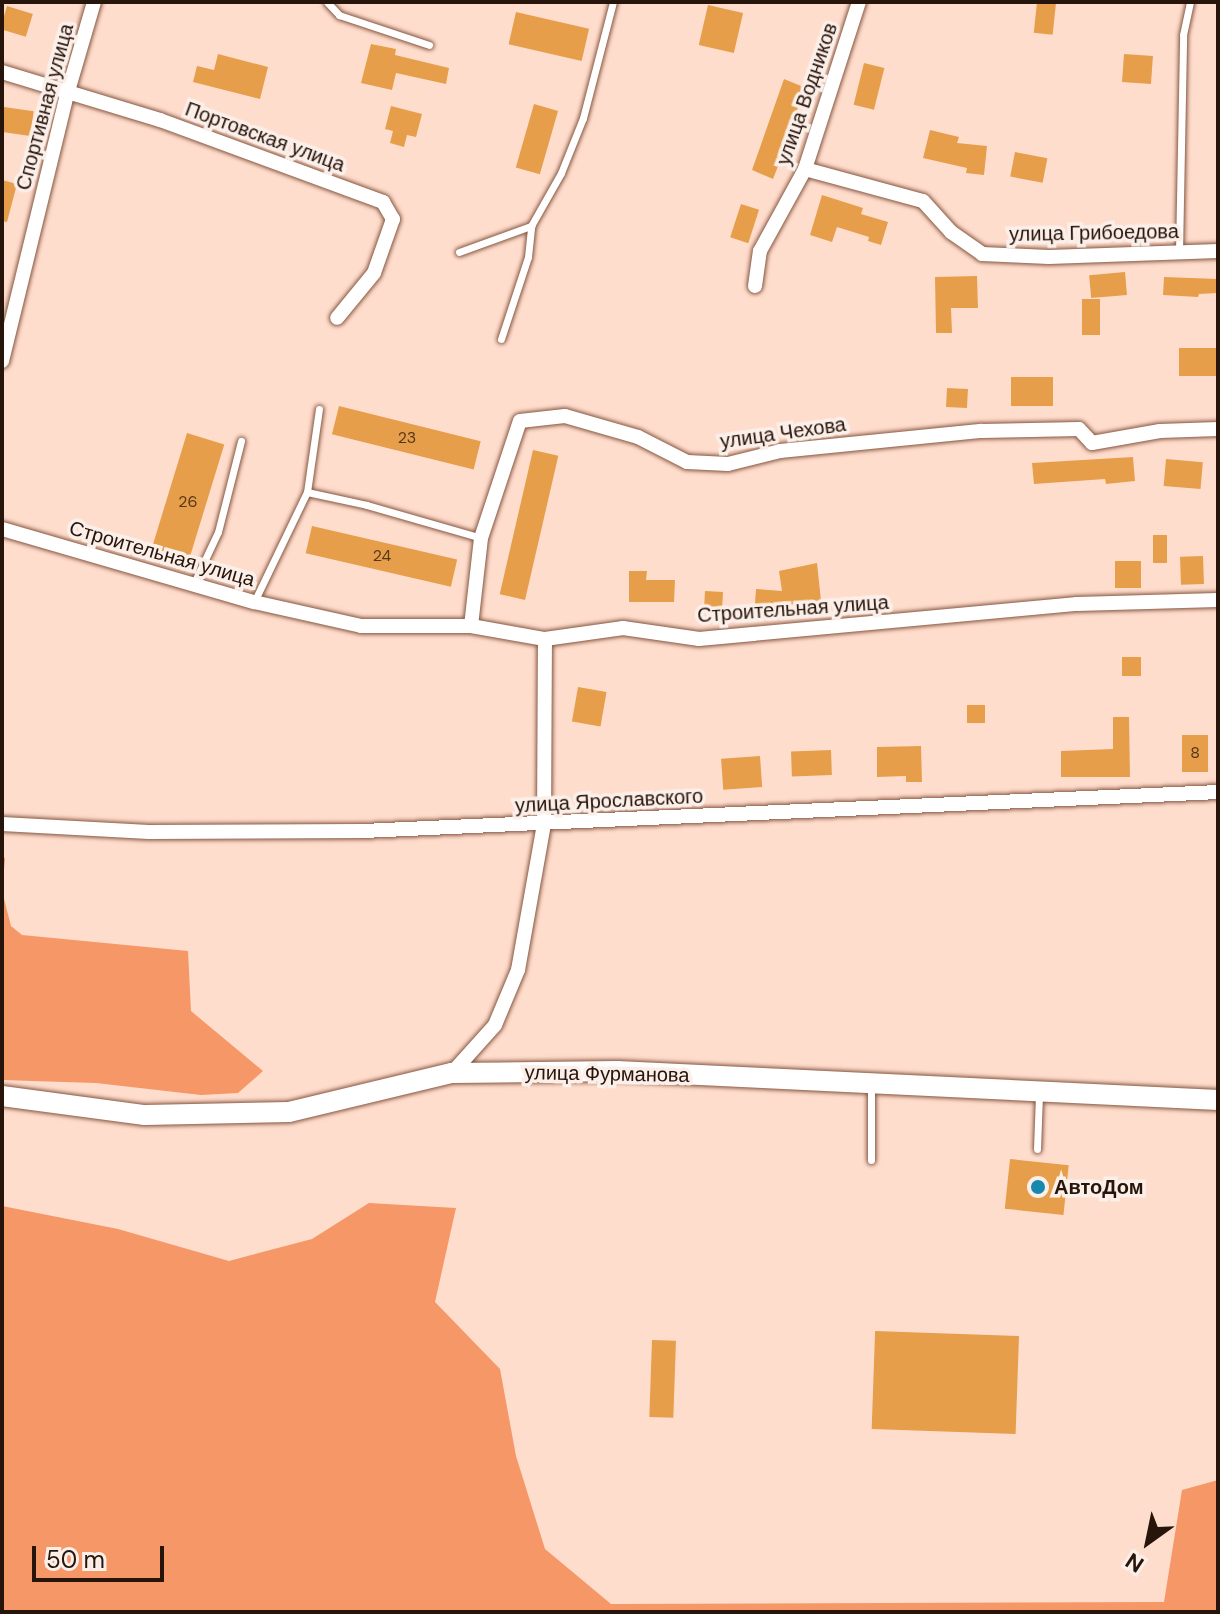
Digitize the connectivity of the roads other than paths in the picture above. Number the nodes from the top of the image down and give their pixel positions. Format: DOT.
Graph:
graph roads {
  1 [pos="94,2"];
  2 [pos="327,2"];
  3 [pos="613,2"];
  4 [pos="859,2"];
  5 [pos="1190,2"];
  6 [pos="429,45"];
  7 [pos="2,72"];
  8 [pos="68,91"];
  9 [pos="805,169"];
  10 [pos="531,226"];
  11 [pos="1218,251"];
  12 [pos="459,252"];
  13 [pos="1179,252"];
  14 [pos="755,286"];
  15 [pos="337,318"];
  16 [pos="501,339"];
  17 [pos="2,361"];
  18 [pos="319,409"];
  19 [pos="1218,429"];
  20 [pos="241,441"];
  21 [pos="307,492"];
  22 [pos="2,529"];
  23 [pos="481,538"];
  24 [pos="194,583"];
  25 [pos="1218,600"];
  26 [pos="254,602"];
  27 [pos="471,626"];
  28 [pos="545,639"];
  29 [pos="1218,792"];
  30 [pos="2,824"];
  31 [pos="544,824"];
  32 [pos="452,1073"];
  33 [pos="871,1083"];
  34 [pos="1039,1092"];
  35 [pos="2,1096"];
  36 [pos="1218,1100"];
  37 [pos="1037,1149"];
  38 [pos="871,1160"];
  1 -- 8 [label="street, Спортивная улица"];
  2 -- 6 [label="lane"];
  3 -- 10 [label="lane"];
  4 -- 9 [label="street, улица Водников"];
  5 -- 13 [label="lane"];
  7 -- 8 [label="street, Портовская улица"];
  8 -- 15 [label="street, Портовская улица"];
  8 -- 17 [label="street, Спортивная улица"];
  9 -- 13 [label="street, улица Грибоедова"];
  9 -- 14 [label="street, улица Водников"];
  10 -- 12 [label="lane"];
  10 -- 16 [label="lane"];
  11 -- 13 [label="street, улица Грибоедова"];
  18 -- 21 [label="lane"];
  19 -- 23 [label="street, улица Чехова"];
  20 -- 24 [label="lane"];
  21 -- 23 [label="lane"];
  21 -- 26 [label="lane"];
  22 -- 24 [label="street, Строительная улица"];
  23 -- 27 [label="street, улица Чехова"];
  24 -- 26 [label="street, Строительная улица"];
  25 -- 28 [label="street, Строительная улица"];
  26 -- 27 [label="street, Строительная улица"];
  27 -- 28 [label="street, Строительная улица"];
  28 -- 31 [label="street"];
  29 -- 31 [label="street, улица Ярославского"];
  30 -- 31 [label="street, улица Ярославского"];
  31 -- 32 [label="street"];
  32 -- 33 [label="main road, улица Фурманова"];
  32 -- 35 [label="main road, улица Фурманова"];
  33 -- 34 [label="main road, улица Фурманова"];
  33 -- 38 [label="lane"];
  34 -- 36 [label="main road, улица Фурманова"];
  34 -- 37 [label="lane"];
}
